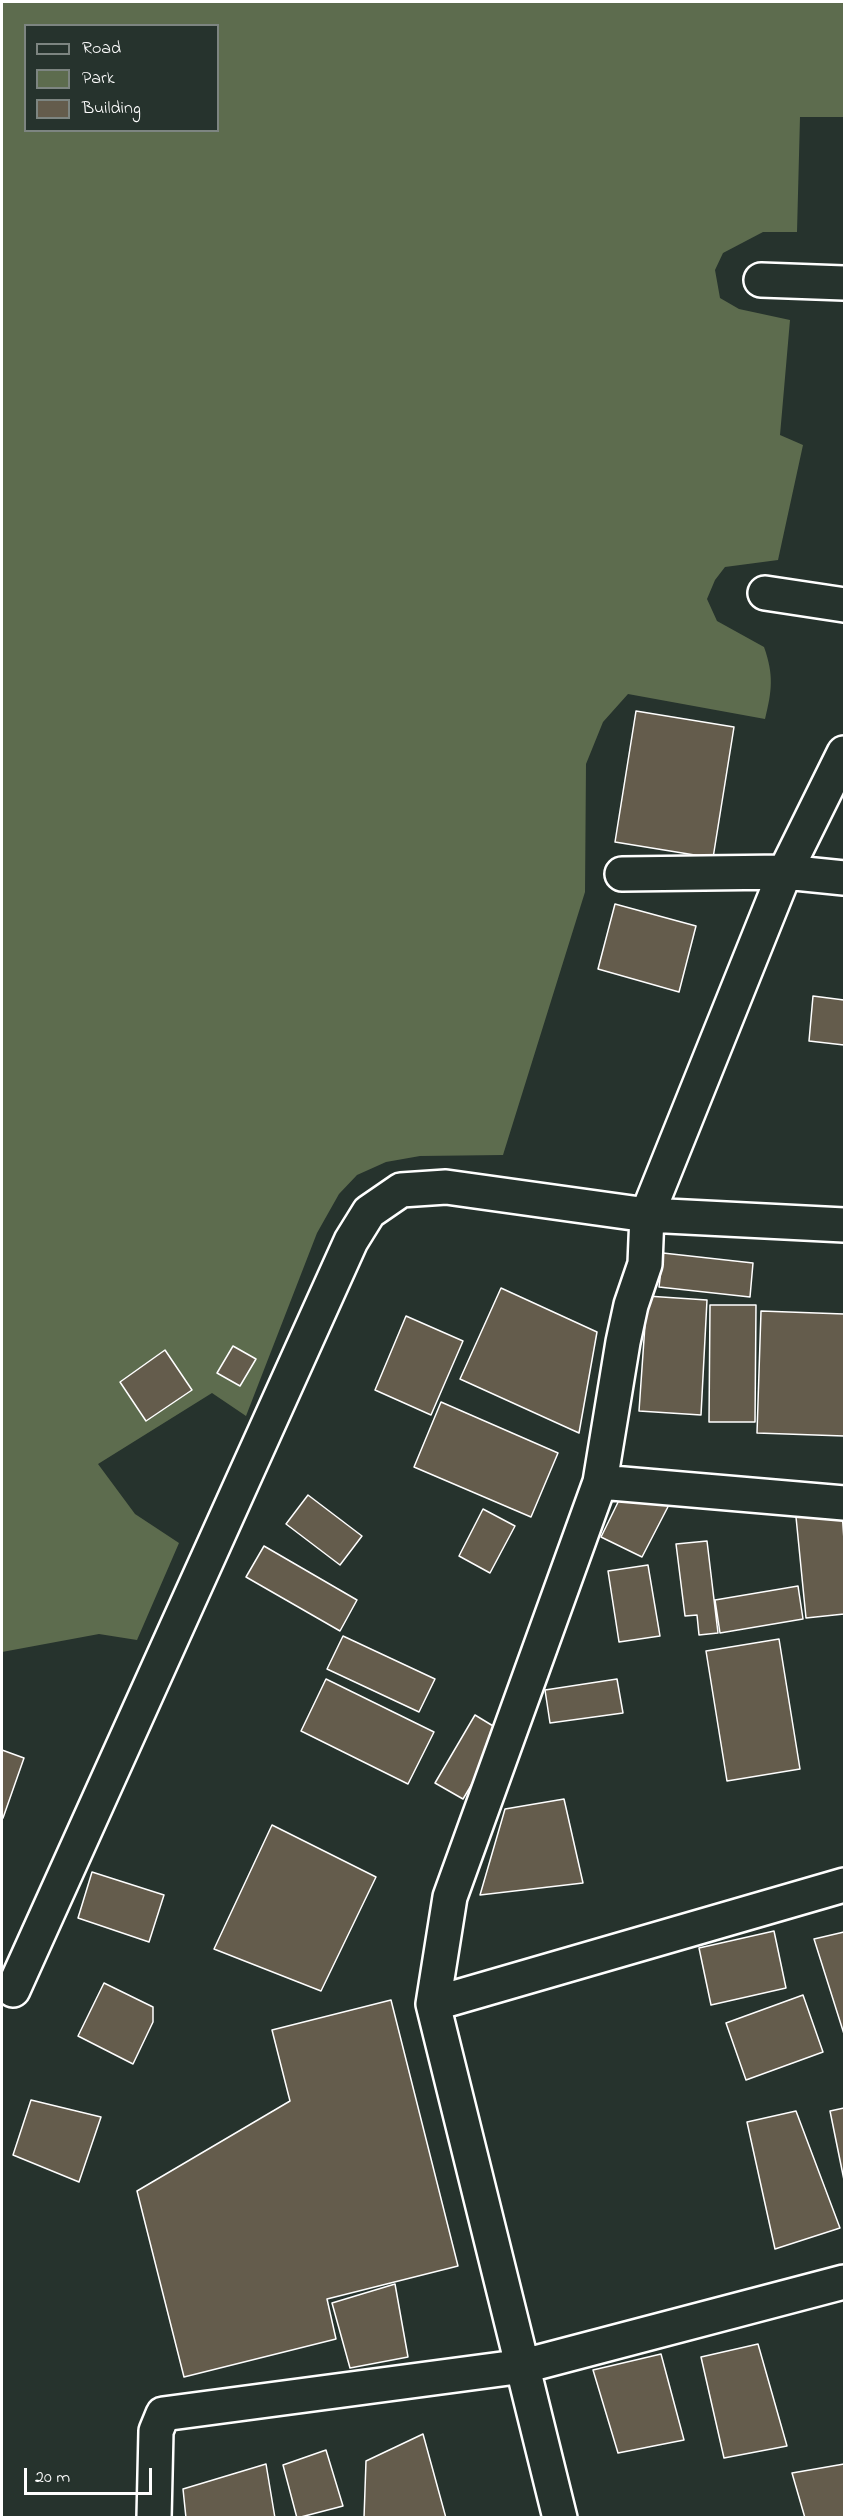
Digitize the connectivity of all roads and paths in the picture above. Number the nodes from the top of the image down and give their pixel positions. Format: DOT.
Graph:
graph roads {
  1 [pos="761,280"];
  2 [pos="844,283"];
  3 [pos="765,592"];
  4 [pos="844,605"];
  5 [pos="844,753"];
  6 [pos="785,872"];
  7 [pos="622,874"];
  8 [pos="844,878"];
  9 [pos="648,1215"];
  10 [pos="844,1225"];
  11 [pos="600,1482"];
  12 [pos="844,1503"];
  13 [pos="844,1885"];
  14 [pos="13,1990"];
  15 [pos="433,2004"];
  16 [pos="844,2282"];
  17 [pos="524,2366"];
  18 [pos="154,2517"];
  19 [pos="560,2517"];
  1 -- 2 [label="street"];
  3 -- 4 [label="street"];
  5 -- 6 [label="street"];
  6 -- 7 [label="street"];
  6 -- 8 [label="street"];
  6 -- 9 [label="street"];
  9 -- 10 [label="street"];
  9 -- 11 [label="street"];
  9 -- 14 [label="street"];
  11 -- 12 [label="street"];
  11 -- 15 [label="street"];
  13 -- 15 [label="street"];
  15 -- 17 [label="street"];
  16 -- 17 [label="street"];
  17 -- 18 [label="street"];
  17 -- 19 [label="street"];
}
